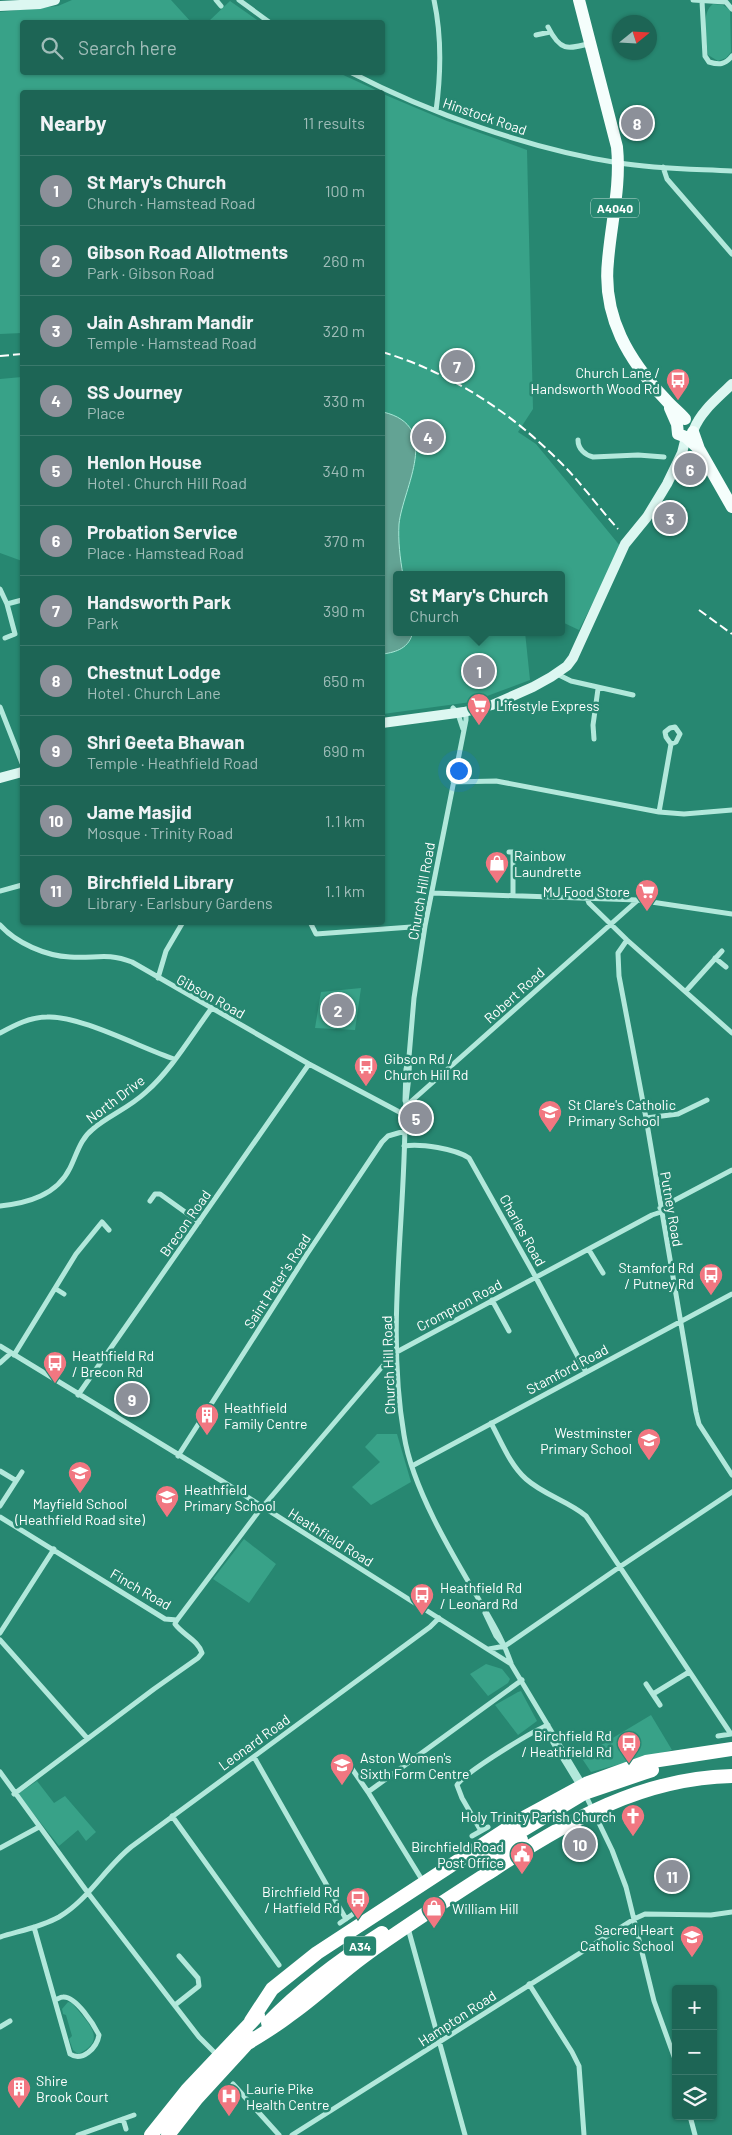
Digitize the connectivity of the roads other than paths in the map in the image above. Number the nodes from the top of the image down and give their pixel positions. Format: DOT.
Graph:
graph roads {
  1 [pos="55,0"];
  2 [pos="216,0"];
  3 [pos="239,0"];
  4 [pos="434,0"];
  5 [pos="579,0"];
  6 [pos="693,0"];
  7 [pos="702,1"];
  8 [pos="0,6"];
  9 [pos="221,6"];
  10 [pos="732,9"];
  11 [pos="265,20"];
  12 [pos="536,35"];
  13 [pos="591,43"];
  14 [pos="732,56"];
  15 [pos="356,75"];
  16 [pos="436,111"];
  17 [pos="619,163"];
  18 [pos="663,167"];
  19 [pos="732,171"];
  20 [pos="732,254"];
  21 [pos="732,384"];
  22 [pos="685,427"];
  23 [pos="578,440"];
  24 [pos="664,457"];
  25 [pos="731,502"];
  26 [pos="0,589"];
  27 [pos="20,601"];
  28 [pos="7,604"];
  29 [pos="5,638"];
  30 [pos="557,674"];
  31 [pos="598,689"];
  32 [pos="633,695"];
  33 [pos="0,707"];
  34 [pos="458,710"];
  35 [pos="385,717"];
  36 [pos="385,722"];
  37 [pos="594,739"];
  38 [pos="671,744"];
  39 [pos="20,758"];
  40 [pos="20,773"];
  41 [pos="0,778"];
  42 [pos="453,782"];
  43 [pos="732,810"];
  44 [pos="659,812"];
  45 [pos="509,852"];
  46 [pos="20,886"];
  47 [pos="0,891"];
  48 [pos="432,893"];
  49 [pos="512,895"];
  50 [pos="587,898"];
  51 [pos="638,900"];
  52 [pos="732,914"];
  53 [pos="611,924"];
  54 [pos="0,925"];
  55 [pos="181,925"];
  56 [pos="312,925"];
  57 [pos="425,926"];
  58 [pos="627,940"];
  59 [pos="722,951"];
  60 [pos="715,958"];
  61 [pos="726,967"];
  62 [pos="158,978"];
  63 [pos="686,991"];
  64 [pos="211,1008"];
  65 [pos="0,1033"];
  66 [pos="732,1033"];
  67 [pos="174,1060"];
  68 [pos="309,1064"];
  69 [pos="707,1100"];
  70 [pos="406,1106"];
  71 [pos="405,1115"];
  72 [pos="646,1118"];
  73 [pos="405,1131"];
  74 [pos="404,1146"];
  75 [pos="732,1170"];
  76 [pos="150,1201"];
  77 [pos="0,1206"];
  78 [pos="661,1210"];
  79 [pos="199,1222"];
  80 [pos="109,1230"];
  81 [pos="589,1250"];
  82 [pos="603,1273"];
  83 [pos="536,1277"];
  84 [pos="56,1289"];
  85 [pos="64,1294"];
  86 [pos="732,1294"];
  87 [pos="492,1300"];
  88 [pos="680,1321"];
  89 [pos="509,1331"];
  90 [pos="0,1346"];
  91 [pos="397,1351"];
  92 [pos="12,1354"];
  93 [pos="0,1363"];
  94 [pos="586,1372"];
  95 [pos="78,1394"];
  96 [pos="491,1423"];
  97 [pos="178,1456"];
  98 [pos="412,1466"];
  99 [pos="0,1471"];
  100 [pos="22,1472"];
  101 [pos="732,1475"];
  102 [pos="15,1480"];
  103 [pos="732,1492"];
  104 [pos="0,1506"];
  105 [pos="263,1507"];
  106 [pos="0,1517"];
  107 [pos="54,1549"];
  108 [pos="620,1566"];
  109 [pos="439,1618"];
  110 [pos="176,1620"];
  111 [pos="0,1633"];
  112 [pos="0,1640"];
  113 [pos="505,1646"];
  114 [pos="489,1649"];
  115 [pos="511,1664"];
  116 [pos="689,1672"];
  117 [pos="522,1680"];
  118 [pos="646,1684"];
  119 [pos="653,1694"];
  120 [pos="660,1705"];
  121 [pos="548,1726"];
  122 [pos="718,1736"];
  123 [pos="87,1738"];
  124 [pos="732,1749"];
  125 [pos="254,1757"];
  126 [pos="732,1758"];
  127 [pos="348,1763"];
  128 [pos="732,1768"];
  129 [pos="0,1772"];
  130 [pos="732,1776"];
  131 [pos="654,1778"];
  132 [pos="583,1788"];
  133 [pos="368,1792"];
  134 [pos="14,1794"];
  135 [pos="546,1805"];
  136 [pos="592,1808"];
  137 [pos="172,1816"];
  138 [pos="39,1827"];
  139 [pos="488,1827"];
  140 [pos="481,1831"];
  141 [pos="472,1836"];
  142 [pos="0,1848"];
  143 [pos="484,1859"];
  144 [pos="424,1883"];
  145 [pos="88,1892"];
  146 [pos="356,1912"];
  147 [pos="732,1912"];
  148 [pos="346,1919"];
  149 [pos="634,1919"];
  150 [pos="340,1923"];
  151 [pos="407,1925"];
  152 [pos="34,1927"];
  153 [pos="0,1937"];
  154 [pos="179,1956"];
  155 [pos="279,1965"];
  156 [pos="530,1984"];
  157 [pos="55,2000"];
  158 [pos="175,2005"];
  159 [pos="10,2021"];
  160 [pos="251,2021"];
  161 [pos="0,2027"];
  162 [pos="441,2042"];
  163 [pos="246,2044"];
  164 [pos="672,2051"];
  165 [pos="217,2056"];
  166 [pos="232,2060"];
  167 [pos="233,2084"];
  168 [pos="187,2090"];
  169 [pos="134,2115"];
  170 [pos="123,2119"];
  171 [pos="691,2120"];
  172 [pos="126,2128"];
  173 [pos="81,2135"];
  174 [pos="142,2135"];
  175 [pos="152,2135"];
  176 [pos="168,2135"];
  177 [pos="178,2135"];
  178 [pos="279,2135"];
  179 [pos="292,2135"];
  180 [pos="465,2135"];
  181 [pos="584,2135"];
  182 [pos="695,2135"];
  1 -- 8 [label="main road"];
  2 -- 9 [label="street"];
  3 -- 11 [label="street"];
  4 -- 16 [label="street"];
  5 -- 13 [label="main road, A4040"];
  6 -- 7 [label="street"];
  7 -- 10 [label="street"];
  7 -- 14 [label="street"];
  12 -- 13 [label="street"];
  13 -- 17 [label="main road, A4040"];
  15 -- 16 [label="street, Hinstock Road"];
  16 -- 17 [label="street, Hinstock Road"];
  17 -- 18 [label="street, Hinstock Road"];
  17 -- 22 [label="main road, A4040"];
  18 -- 19 [label="street, Hinstock Road"];
  18 -- 20 [label="street"];
  21 -- 22 [label="main road"];
  22 -- 25 [label="main road, A4040"];
  22 -- 30 [label="main road"];
  23 -- 24 [label="street"];
  26 -- 28 [label="street"];
  27 -- 28 [label="street"];
  28 -- 29 [label="street"];
  30 -- 31 [label="street"];
  30 -- 34 [label="main road"];
  31 -- 32 [label="street"];
  31 -- 37 [label="street"];
  33 -- 39 [label="street"];
  34 -- 35 [label="main road"];
  34 -- 36 [label="main road"];
  34 -- 42 [label="street, Church Hill Road"];
  38 -- 44 [label="street"];
  40 -- 41 [label="main road"];
  42 -- 44 [label="street"];
  42 -- 48 [label="street, Church Hill Road"];
  43 -- 44 [label="street"];
  45 -- 49 [label="street"];
  46 -- 47 [label="street"];
  48 -- 49 [label="street"];
  48 -- 57 [label="street, Church Hill Road"];
  49 -- 50 [label="street"];
  50 -- 51 [label="street"];
  50 -- 53 [label="street"];
  51 -- 52 [label="street"];
  51 -- 53 [label="street, Robert Road"];
  53 -- 58 [label="street"];
  53 -- 70 [label="street, Robert Road"];
  54 -- 62 [label="street, Gibson Road"];
  55 -- 62 [label="street"];
  56 -- 57 [label="street"];
  57 -- 70 [label="street, Church Hill Road"];
  58 -- 63 [label="street"];
  58 -- 72 [label="street, Putney Road"];
  59 -- 60 [label="street"];
  60 -- 61 [label="street"];
  60 -- 63 [label="street"];
  62 -- 64 [label="street, Gibson Road"];
  63 -- 66 [label="street"];
  64 -- 67 [label="street, North Drive"];
  64 -- 68 [label="street, Gibson Road"];
  65 -- 67 [label="street"];
  67 -- 77 [label="street, North Drive"];
  68 -- 71 [label="street, Gibson Road"];
  68 -- 79 [label="street, Brecon Road"];
  69 -- 72 [label="street"];
  70 -- 71 [label="street, Church Hill Road"];
  71 -- 73 [label="street, Church Hill Road"];
  72 -- 78 [label="street, Putney Road"];
  73 -- 74 [label="street, Church Hill Road"];
  73 -- 97 [label="street, Saint Peter's Road"];
  74 -- 83 [label="street, Charles Road"];
  74 -- 91 [label="street, Church Hill Road"];
  75 -- 78 [label="street, Crompton Road"];
  76 -- 79 [label="street"];
  78 -- 81 [label="street, Crompton Road"];
  78 -- 88 [label="street, Putney Road"];
  79 -- 95 [label="street, Brecon Road"];
  80 -- 84 [label="street"];
  81 -- 82 [label="street"];
  81 -- 83 [label="street, Crompton Road"];
  83 -- 87 [label="street, Crompton Road"];
  83 -- 94 [label="street, Charles Road"];
  84 -- 85 [label="street"];
  84 -- 92 [label="street"];
  86 -- 88 [label="street, Stamford Road"];
  87 -- 89 [label="street"];
  87 -- 91 [label="street, Crompton Road"];
  88 -- 94 [label="street, Stamford Road"];
  88 -- 101 [label="street, Putney Road"];
  90 -- 92 [label="street, Heathfield Road"];
  91 -- 98 [label="street, Church Hill Road"];
  91 -- 105 [label="street, Crompton Road"];
  92 -- 93 [label="street"];
  92 -- 95 [label="street, Heathfield Road"];
  94 -- 96 [label="street, Stamford Road"];
  95 -- 97 [label="street, Heathfield Road"];
  96 -- 98 [label="street, Stamford Road"];
  96 -- 108 [label="street"];
  97 -- 105 [label="street, Heathfield Road"];
  98 -- 113 [label="street, Church Hill Road"];
  99 -- 102 [label="street"];
  100 -- 102 [label="street"];
  102 -- 104 [label="street"];
  103 -- 108 [label="street"];
  105 -- 109 [label="street, Heathfield Road"];
  105 -- 110 [label="street, Finch Road"];
  106 -- 107 [label="street, Finch Road"];
  107 -- 110 [label="street, Finch Road"];
  107 -- 111 [label="street"];
  108 -- 113 [label="street"];
  108 -- 116 [label="street"];
  109 -- 114 [label="street, Heathfield Road"];
  109 -- 125 [label="street, Leonard Road"];
  110 -- 123 [label="street"];
  112 -- 123 [label="street"];
  113 -- 114 [label="street"];
  113 -- 115 [label="street, Church Hill Road"];
  114 -- 115 [label="street, Heathfield Road"];
  115 -- 117 [label="street, Heathfield Road"];
  116 -- 119 [label="street"];
  116 -- 122 [label="street"];
  117 -- 121 [label="street, Heathfield Road"];
  117 -- 133 [label="street"];
  118 -- 119 [label="street"];
  119 -- 120 [label="street"];
  121 -- 132 [label="street, Heathfield Road"];
  121 -- 140 [label="street"];
  123 -- 134 [label="street"];
  124 -- 132 [label="highway"];
  125 -- 137 [label="street, Leonard Road"];
  125 -- 148 [label="street"];
  126 -- 131 [label="highway, A34"];
  127 -- 133 [label="street"];
  128 -- 131 [label="highway, A34"];
  129 -- 134 [label="street"];
  130 -- 131 [label="highway"];
  131 -- 132 [label="highway"];
  131 -- 136 [label="highway"];
  131 -- 143 [label="highway, A34, bridge"];
  132 -- 135 [label="highway"];
  132 -- 136 [label="street, Heathfield Road"];
  133 -- 144 [label="street"];
  134 -- 138 [label="street"];
  135 -- 136 [label="highway"];
  135 -- 144 [label="highway"];
  136 -- 149 [label="street, Heathfield Road"];
  136 -- 151 [label="highway"];
  137 -- 145 [label="street, Leonard Road"];
  137 -- 155 [label="street"];
  138 -- 142 [label="street"];
  138 -- 145 [label="street"];
  139 -- 140 [label="street"];
  140 -- 141 [label="street"];
  143 -- 160 [label="highway, A34"];
  143 -- 163 [label="highway, A34"];
  144 -- 160 [label="highway"];
  145 -- 152 [label="street, Leonard Road"];
  145 -- 158 [label="street"];
  146 -- 148 [label="street"];
  147 -- 149 [label="street"];
  148 -- 150 [label="street"];
  149 -- 156 [label="street, Hampton Road"];
  149 -- 164 [label="street, Heathfield Road"];
  151 -- 162 [label="street"];
  151 -- 163 [label="highway"];
  152 -- 153 [label="street, Leonard Road"];
  152 -- 157 [label="street"];
  154 -- 158 [label="street"];
  156 -- 162 [label="street, Hampton Road"];
  156 -- 181 [label="street"];
  157 -- 157 [label="street"];
  158 -- 165 [label="street"];
  159 -- 161 [label="street"];
  160 -- 165 [label="highway, A34"];
  162 -- 179 [label="street, Hampton Road"];
  162 -- 180 [label="street"];
  163 -- 166 [label="highway, A34"];
  165 -- 168 [label="highway, A34"];
  166 -- 176 [label="highway, A34"];
  166 -- 177 [label="highway"];
  167 -- 178 [label="street"];
  168 -- 174 [label="highway"];
  168 -- 175 [label="highway, A34"];
  169 -- 170 [label="street"];
  170 -- 172 [label="street"];
  170 -- 173 [label="street"];
  171 -- 182 [label="street"];
}
